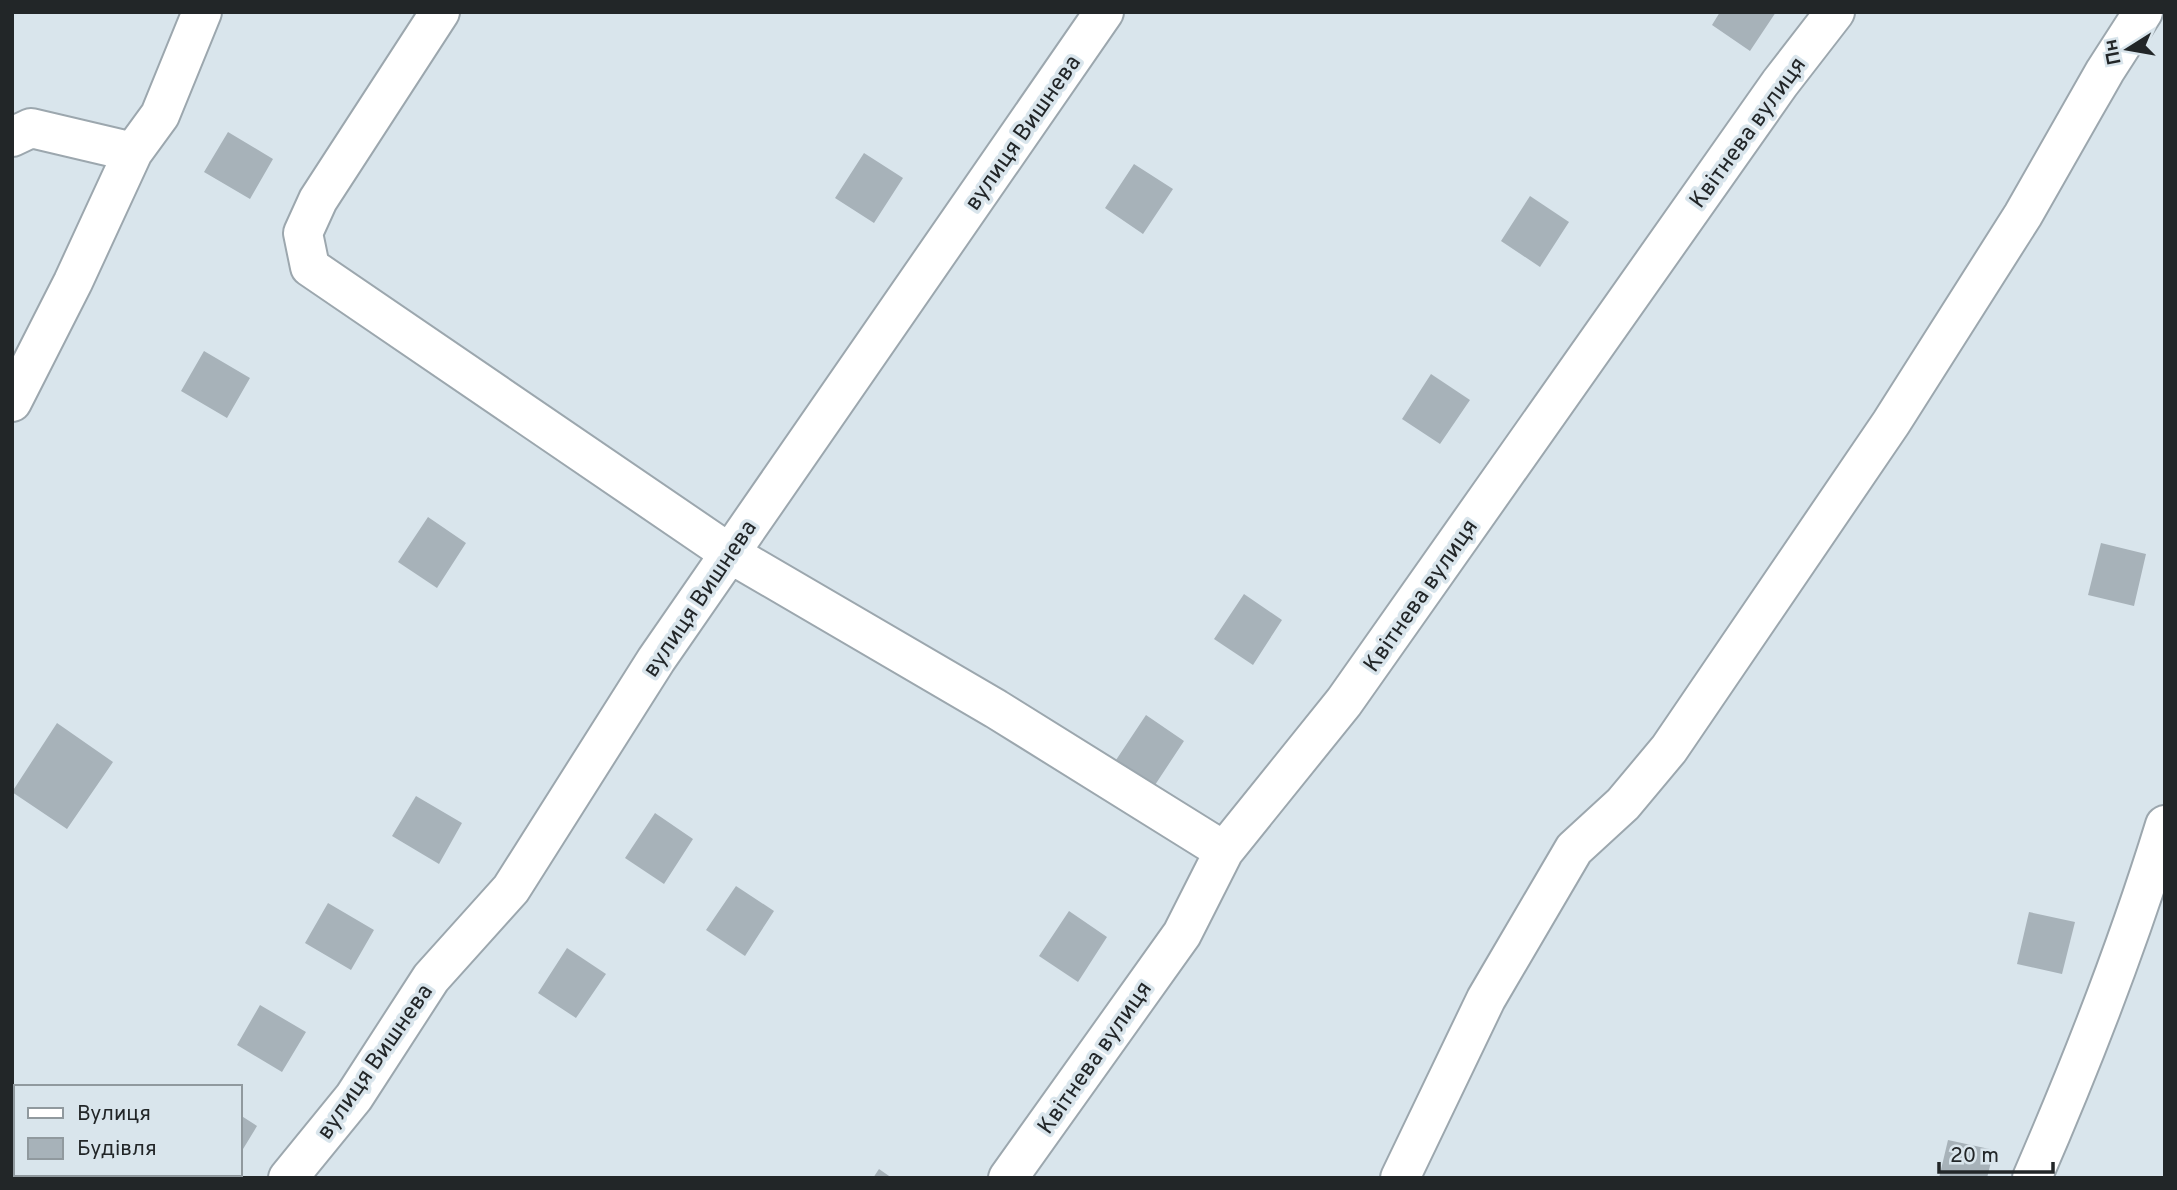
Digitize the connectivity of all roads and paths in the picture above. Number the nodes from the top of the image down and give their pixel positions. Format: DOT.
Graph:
graph roads {
  1 [pos="202,12"];
  2 [pos="440,12"];
  3 [pos="1104,12"];
  4 [pos="1835,12"];
  5 [pos="2143,12"];
  6 [pos="12,137"];
  7 [pos="133,152"];
  8 [pos="12,402"];
  9 [pos="729,552"];
  10 [pos="2165,825"];
  11 [pos="1224,851"];
  12 [pos="288,1178"];
  13 [pos="1008,1178"];
  14 [pos="1400,1178"];
  15 [pos="2032,1178"];
  1 -- 7 [label="street"];
  2 -- 9 [label="street"];
  3 -- 9 [label="street, вулиця Вишнева"];
  4 -- 11 [label="street, Квітнева вулиця"];
  5 -- 14 [label="street"];
  6 -- 7 [label="street"];
  7 -- 8 [label="street"];
  9 -- 11 [label="street"];
  9 -- 12 [label="street, вулиця Вишнева"];
  10 -- 15 [label="street"];
  11 -- 13 [label="street, Квітнева вулиця"];
}
